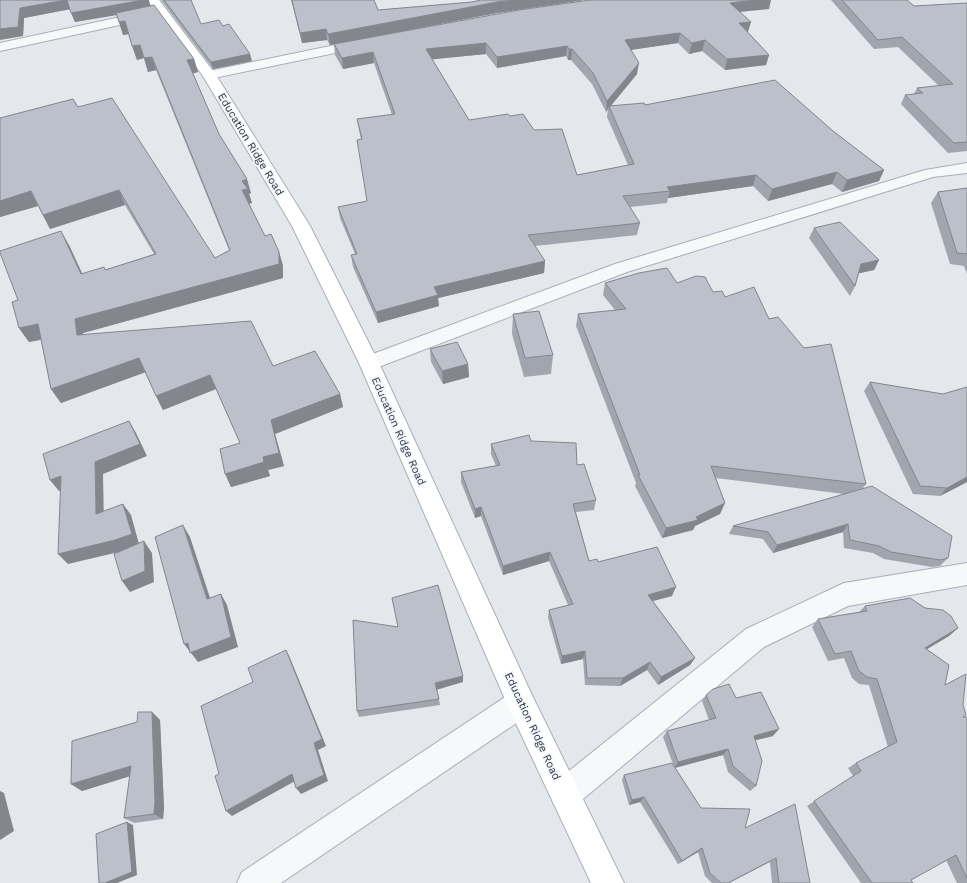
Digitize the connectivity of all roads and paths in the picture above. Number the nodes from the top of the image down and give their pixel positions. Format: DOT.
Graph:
graph roads {
  1 [pos="157,6"];
  2 [pos="372,41"];
  3 [pos="0,47"];
  4 [pos="209,76"];
  5 [pos="967,168"];
  6 [pos="369,363"];
  7 [pos="967,574"];
  8 [pos="521,703"];
  9 [pos="565,794"];
  10 [pos="253,883"];
  11 [pos="608,883"];
  1 -- 3 [label="street"];
  1 -- 4 [label="main road, Education Ridge Road"];
  2 -- 4 [label="street"];
  4 -- 6 [label="main road, Education Ridge Road"];
  5 -- 6 [label="street"];
  6 -- 8 [label="main road, Education Ridge Road"];
  7 -- 9 [label="street"];
  8 -- 9 [label="main road, Education Ridge Road"];
  8 -- 10 [label="street"];
  9 -- 11 [label="main road, Education Ridge Road"];
}
